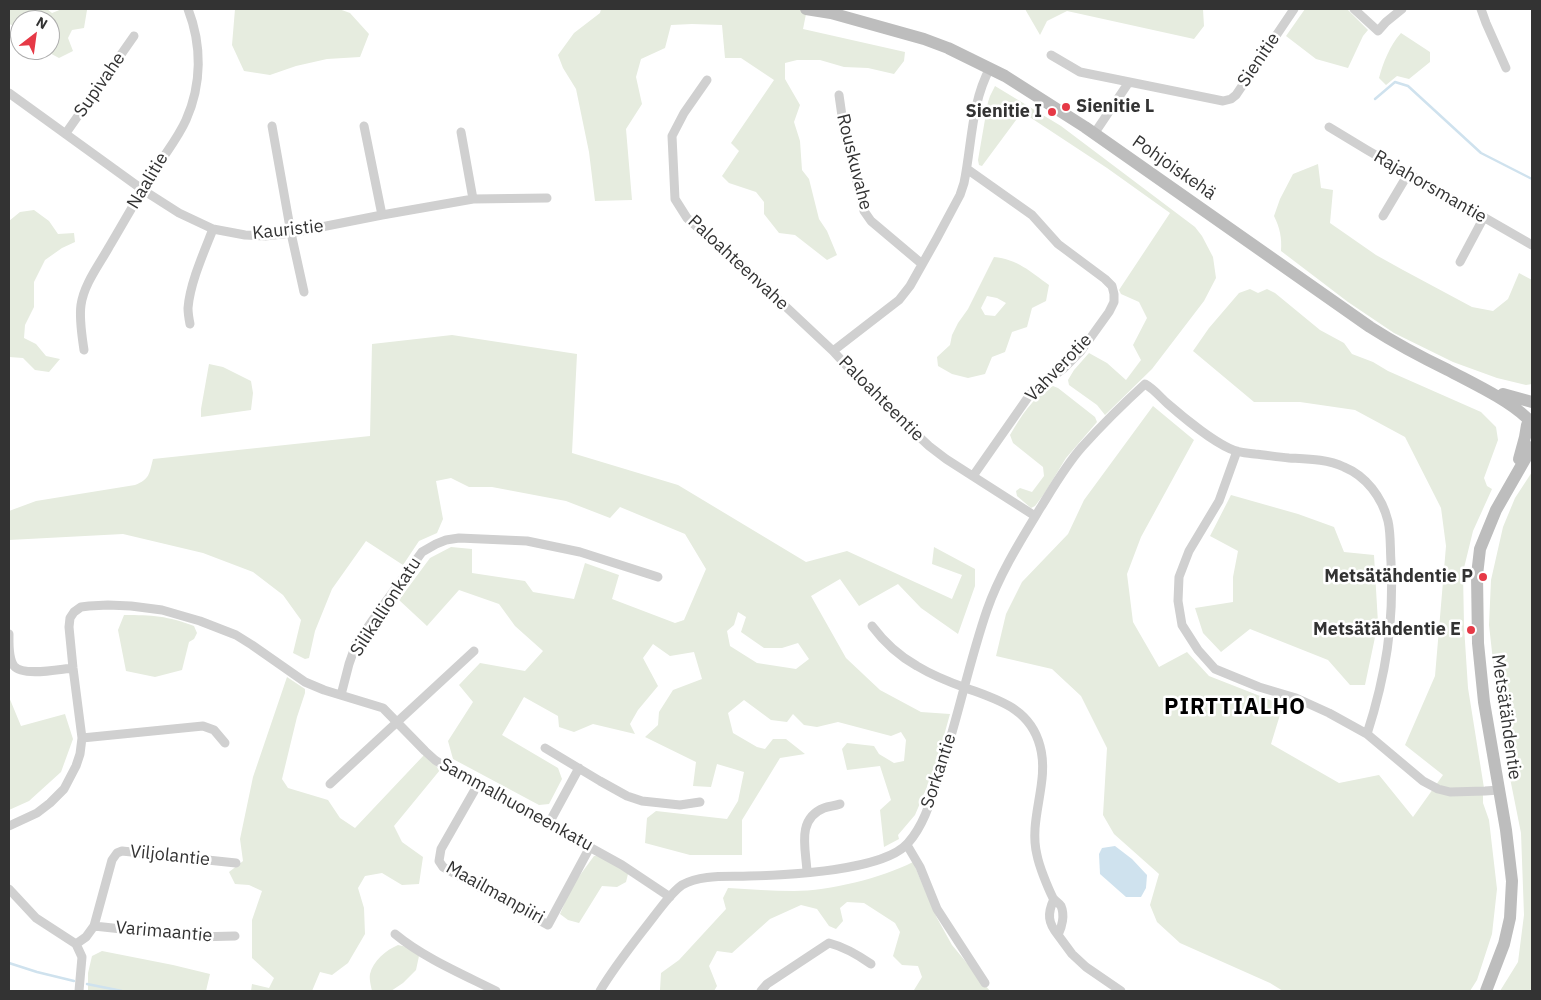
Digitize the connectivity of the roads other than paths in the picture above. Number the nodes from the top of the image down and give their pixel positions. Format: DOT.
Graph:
graph roads {
  1 [pos="188,9"];
  2 [pos="806,9"];
  3 [pos="1354,9"];
  4 [pos="1402,9"];
  5 [pos="1481,9"];
  6 [pos="1290,10"];
  7 [pos="831,11"];
  8 [pos="134,36"];
  9 [pos="1051,55"];
  10 [pos="990,68"];
  11 [pos="1506,68"];
  12 [pos="707,80"];
  13 [pos="1129,82"];
  14 [pos="9,93"];
  15 [pos="839,95"];
  16 [pos="272,126"];
  17 [pos="364,126"];
  18 [pos="1329,127"];
  19 [pos="461,132"];
  20 [pos="66,133"];
  21 [pos="1094,134"];
  22 [pos="967,169"];
  23 [pos="1408,174"];
  24 [pos="143,190"];
  25 [pos="547,198"];
  26 [pos="473,199"];
  27 [pos="382,214"];
  28 [pos="1383,216"];
  29 [pos="1484,217"];
  30 [pos="213,229"];
  31 [pos="291,233"];
  32 [pos="1532,245"];
  33 [pos="1460,262"];
  34 [pos="922,264"];
  35 [pos="304,292"];
  36 [pos="190,324"];
  37 [pos="84,350"];
  38 [pos="833,351"];
  39 [pos="1477,385"];
  40 [pos="1532,402"];
  41 [pos="1530,420"];
  42 [pos="1532,447"];
  43 [pos="1237,451"];
  44 [pos="973,476"];
  45 [pos="1512,480"];
  46 [pos="1035,516"];
  47 [pos="658,577"];
  48 [pos="872,626"];
  49 [pos="9,634"];
  50 [pos="474,651"];
  51 [pos="73,668"];
  52 [pos="964,687"];
  53 [pos="340,695"];
  54 [pos="396,721"];
  55 [pos="1367,734"];
  56 [pos="82,738"];
  57 [pos="225,743"];
  58 [pos="545,748"];
  59 [pos="579,768"];
  60 [pos="330,784"];
  61 [pos="477,786"];
  62 [pos="1499,790"];
  63 [pos="700,802"];
  64 [pos="840,804"];
  65 [pos="548,824"];
  66 [pos="9,826"];
  67 [pos="907,845"];
  68 [pos="590,847"];
  69 [pos="236,863"];
  70 [pos="807,872"];
  71 [pos="9,889"];
  72 [pos="670,897"];
  73 [pos="94,926"];
  74 [pos="395,934"];
  75 [pos="234,936"];
  76 [pos="76,944"];
  77 [pos="871,964"];
  78 [pos="985,983"];
  79 [pos="80,991"];
  80 [pos="496,991"];
  81 [pos="600,991"];
  82 [pos="761,991"];
  83 [pos="1120,991"];
  84 [pos="1486,991"];
  1 -- 24 [label="street, Naalitie"];
  2 -- 7 [label="main road, Pohjoiskehä"];
  3 -- 4 [label="street"];
  5 -- 11 [label="street"];
  6 -- 13 [label="street, Sienitie"];
  7 -- 10 [label="main road, Pohjoiskehä"];
  8 -- 20 [label="street, Supivahe"];
  9 -- 13 [label="street, Sienitie"];
  10 -- 21 [label="main road, Pohjoiskehä"];
  10 -- 22 [label="street, Paloahteentie"];
  12 -- 38 [label="street, Paloahteenvahe"];
  13 -- 21 [label="street"];
  14 -- 20 [label="street, Kauristie"];
  15 -- 34 [label="street, Rouskuvahe"];
  16 -- 31 [label="street"];
  17 -- 27 [label="street"];
  18 -- 23 [label="street, Rajahorsmantie"];
  19 -- 26 [label="street"];
  20 -- 24 [label="street, Kauristie"];
  21 -- 39 [label="main road, Pohjoiskehä"];
  22 -- 34 [label="street, Paloahteentie"];
  22 -- 44 [label="street, Vahverotie"];
  23 -- 28 [label="street"];
  23 -- 29 [label="street, Rajahorsmantie"];
  24 -- 30 [label="street, Kauristie"];
  24 -- 37 [label="street, Naalitie"];
  25 -- 26 [label="street, Kauristie"];
  26 -- 27 [label="street, Kauristie"];
  27 -- 31 [label="street, Kauristie"];
  29 -- 32 [label="street, Rajahorsmantie"];
  29 -- 33 [label="street"];
  30 -- 31 [label="street, Kauristie"];
  30 -- 36 [label="street"];
  31 -- 35 [label="street"];
  34 -- 38 [label="street, Paloahteentie"];
  38 -- 44 [label="street, Paloahteentie"];
  39 -- 40 [label="main road, Pohjoiskehä"];
  39 -- 41 [label="main road, Pohjoiskehä"];
  41 -- 45 [label="main road, Metsätähdentie"];
  42 -- 45 [label="main road, Metsätähdentie"];
  43 -- 46 [label="street, Sorkantie"];
  43 -- 55 [label="street"];
  43 -- 55 [label="street"];
  44 -- 46 [label="street, Paloahteentie"];
  45 -- 62 [label="main road, Metsätähdentie"];
  46 -- 52 [label="street, Sorkantie"];
  47 -- 53 [label="street, Silikallionkatu"];
  48 -- 52 [label="street"];
  49 -- 51 [label="street"];
  50 -- 54 [label="street"];
  51 -- 53 [label="street, Sammalhuoneenkatu"];
  51 -- 56 [label="street, Sammalhuoneenkatu"];
  52 -- 67 [label="street, Sorkantie"];
  52 -- 83 [label="street"];
  53 -- 54 [label="street, Sammalhuoneenkatu"];
  54 -- 60 [label="street"];
  54 -- 61 [label="street, Sammalhuoneenkatu"];
  55 -- 62 [label="street"];
  56 -- 57 [label="street"];
  56 -- 66 [label="street, Sammalhuoneenkatu"];
  58 -- 59 [label="street"];
  59 -- 63 [label="street"];
  59 -- 65 [label="street"];
  61 -- 65 [label="street, Sammalhuoneenkatu"];
  61 -- 68 [label="street, Maailmanpiiri"];
  62 -- 84 [label="main road, Metsätähdentie"];
  64 -- 70 [label="street"];
  65 -- 68 [label="street, Sammalhuoneenkatu"];
  67 -- 70 [label="street"];
  67 -- 78 [label="street"];
  68 -- 72 [label="street, Sammalhuoneenkatu"];
  69 -- 73 [label="street, Viljolantie"];
  70 -- 72 [label="street"];
  71 -- 76 [label="street"];
  72 -- 81 [label="street"];
  73 -- 75 [label="street, Varimaantie"];
  73 -- 76 [label="street, Viljolantie"];
  74 -- 80 [label="street"];
  76 -- 79 [label="street"];
  77 -- 82 [label="street"];
}
